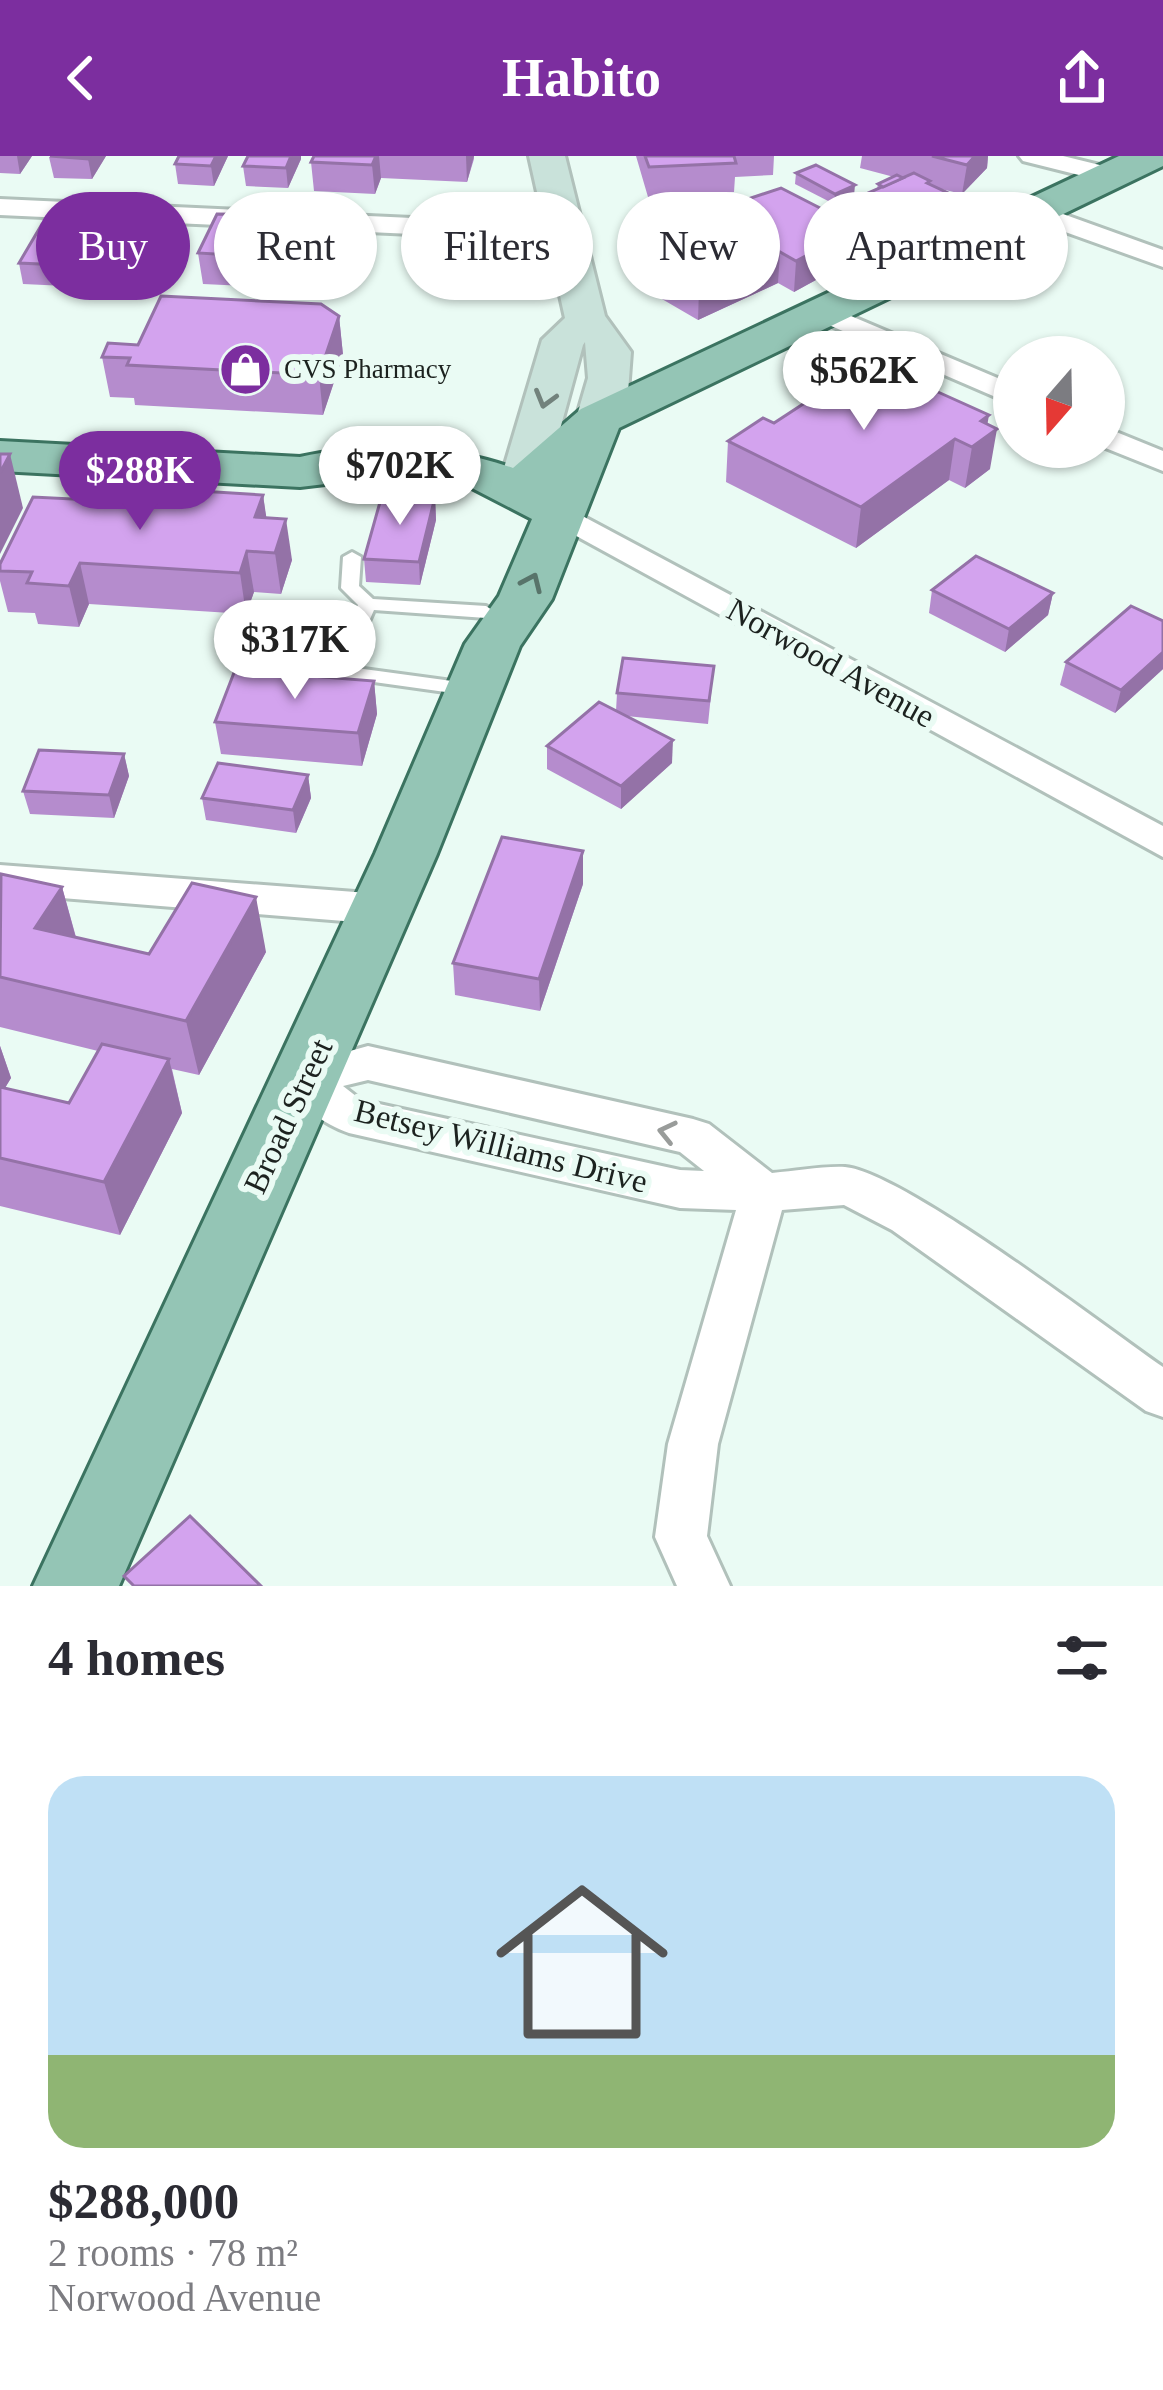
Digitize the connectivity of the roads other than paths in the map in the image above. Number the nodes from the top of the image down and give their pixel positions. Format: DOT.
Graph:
graph roads {
  1 [pos="547,156"];
  2 [pos="1032,156"];
  3 [pos="1152,156"];
  4 [pos="1111,175"];
  5 [pos="555,192"];
  6 [pos="1068,197"];
  7 [pos="0,207"];
  8 [pos="1068,224"];
  9 [pos="401,225"];
  10 [pos="1163,259"];
  11 [pos="581,300"];
  12 [pos="853,300"];
  13 [pos="825,313"];
  14 [pos="586,321"];
  15 [pos="993,387"];
  16 [pos="598,419"];
  17 [pos="1125,445"];
  18 [pos="0,456"];
  19 [pos="1163,462"];
  20 [pos="527,496"];
  21 [pos="352,557"];
  22 [pos="368,604"];
  23 [pos="485,649"];
  24 [pos="1163,843"];
  25 [pos="0,879"];
  26 [pos="381,909"];
  27 [pos="304,1080"];
  28 [pos="764,1192"];
  29 [pos="1163,1395"];
  30 [pos="76,1586"];
  31 [pos="704,1586"];
  1 -- 5 [label="main road, Broad Street"];
  2 -- 4 [label="street"];
  3 -- 4 [label="main road"];
  4 -- 6 [label="main road"];
  7 -- 9 [label="street"];
  8 -- 10 [label="street"];
  11 -- 14 [label="main road, Broad Street"];
  12 -- 13 [label="main road"];
  13 -- 15 [label="street"];
  13 -- 16 [label="main road"];
  14 -- 16 [label="main road, Broad Street"];
  14 -- 20 [label="main road, Broad Street, one-way"];
  16 -- 20 [label="main road, Broad Street"];
  17 -- 19 [label="street"];
  18 -- 20 [label="main road"];
  20 -- 23 [label="main road, Broad Street"];
  20 -- 24 [label="street, Norwood Avenue"];
  21 -- 22 [label="lane"];
  22 -- 23 [label="lane"];
  22 -- 23 [label="lane"];
  23 -- 26 [label="main road, Broad Street"];
  25 -- 26 [label="street"];
  26 -- 27 [label="main road, Broad Street"];
  27 -- 28 [label="street, Betsey Williams Drive"];
  27 -- 30 [label="main road, Broad Street"];
  28 -- 29 [label="street, Betsey Williams Drive"];
  28 -- 31 [label="street"];
}
